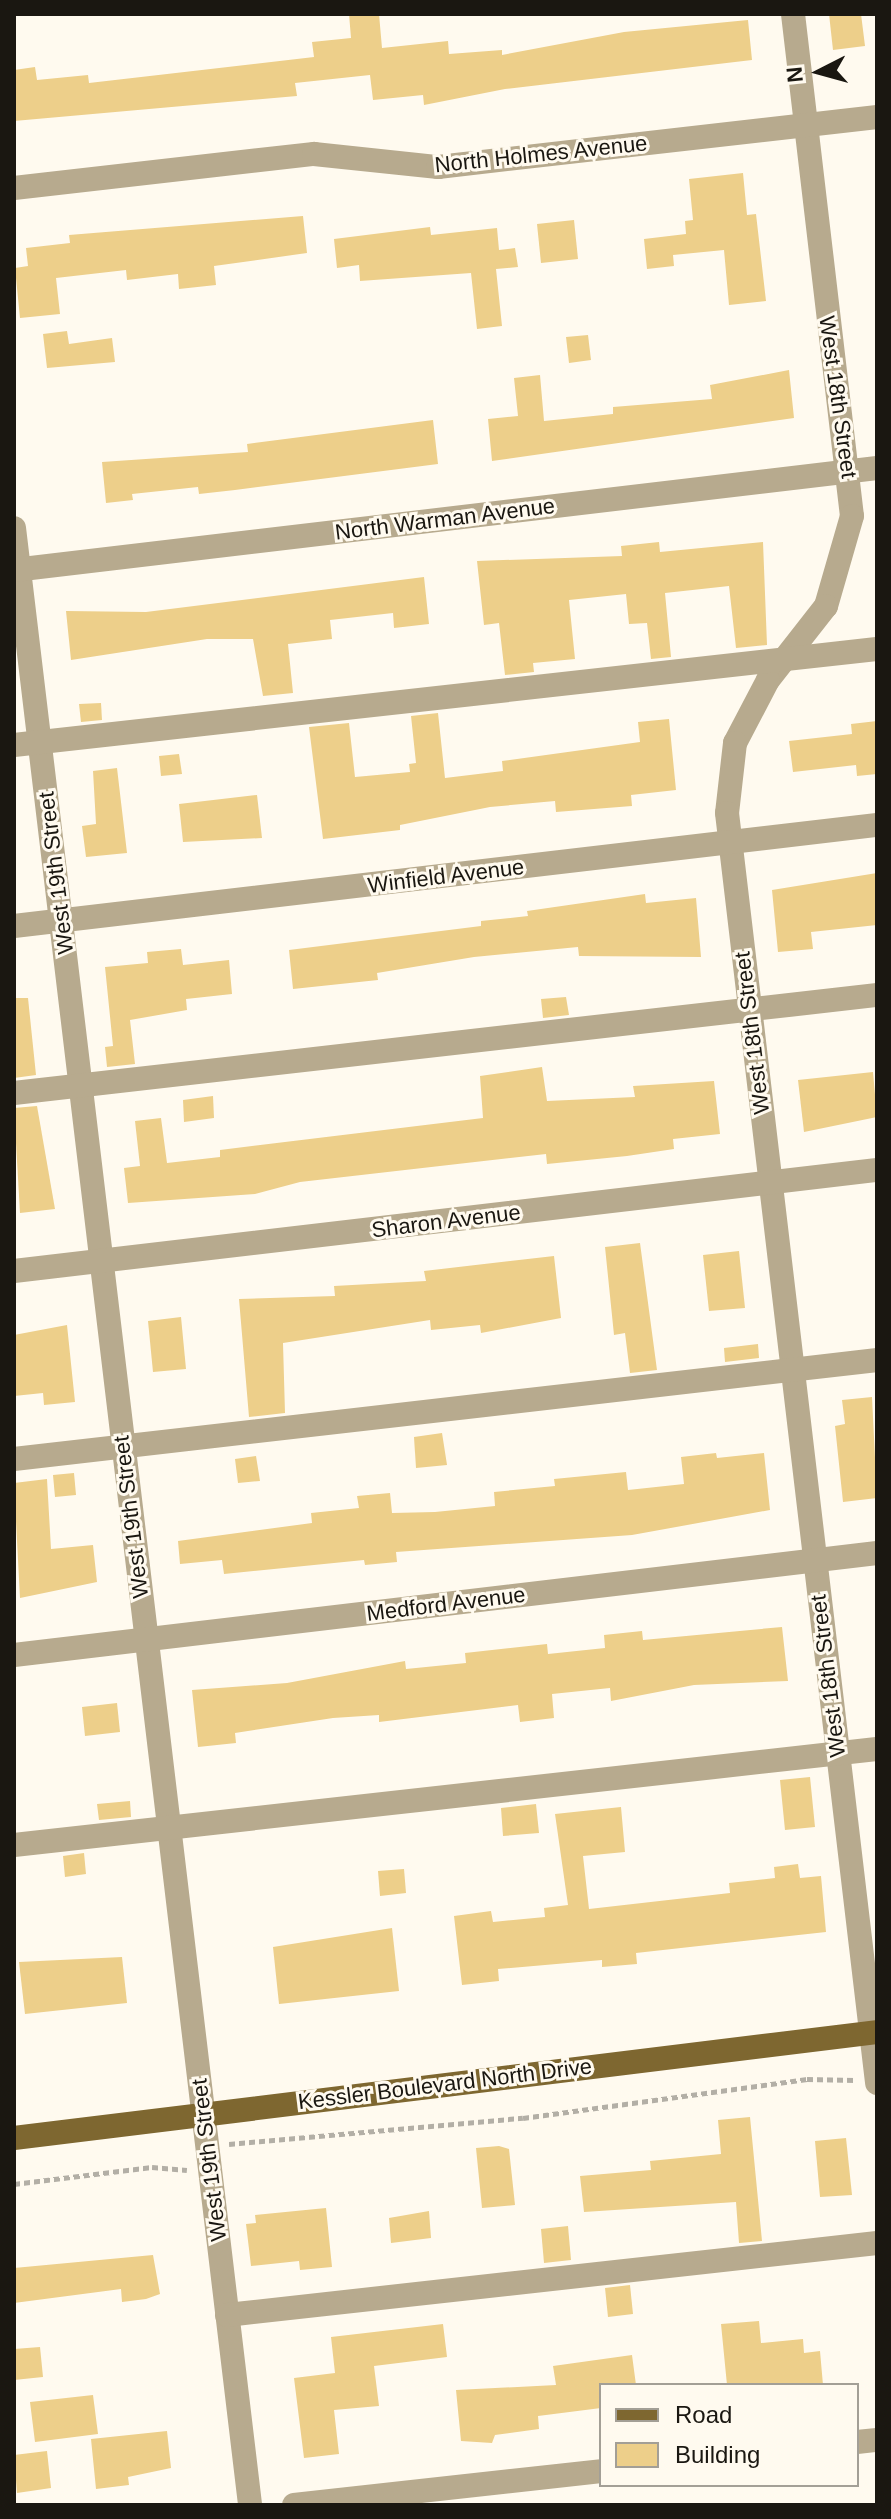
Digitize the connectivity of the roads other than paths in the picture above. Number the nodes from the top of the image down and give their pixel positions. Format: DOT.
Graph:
graph roads {
  1 [pos="793,14"];
  2 [pos="877,117"];
  3 [pos="806,126"];
  4 [pos="14,188"];
  5 [pos="877,468"];
  6 [pos="846,472"];
  7 [pos="14,528"];
  8 [pos="17,569"];
  9 [pos="877,649"];
  10 [pos="781,661"];
  11 [pos="40,742"];
  12 [pos="14,745"];
  13 [pos="877,825"];
  14 [pos="730,842"];
  15 [pos="61,921"];
  16 [pos="14,926"];
  17 [pos="877,995"];
  18 [pos="750,1010"];
  19 [pos="81,1085"];
  20 [pos="14,1093"];
  21 [pos="877,1170"];
  22 [pos="770,1183"];
  23 [pos="102,1261"];
  24 [pos="14,1271"];
  25 [pos="877,1360"];
  26 [pos="792,1370"];
  27 [pos="123,1446"];
  28 [pos="14,1459"];
  29 [pos="877,1553"];
  30 [pos="814,1561"];
  31 [pos="146,1639"];
  32 [pos="14,1655"];
  33 [pos="877,1749"];
  34 [pos="837,1754"];
  35 [pos="168,1827"];
  36 [pos="14,1845"];
  37 [pos="874,2032"];
  38 [pos="877,2082"];
  39 [pos="203,2114"];
  40 [pos="14,2138"];
  41 [pos="877,2243"];
  42 [pos="227,2315"];
  43 [pos="599,2471"];
  44 [pos="250,2505"];
  45 [pos="294,2505"];
  1 -- 3 [label="street, West 18th Street"];
  2 -- 3 [label="street, North Holmes Avenue"];
  3 -- 4 [label="street, North Holmes Avenue"];
  3 -- 6 [label="street, West 18th Street"];
  5 -- 6 [label="street, North Warman Avenue"];
  6 -- 8 [label="street, North Warman Avenue"];
  6 -- 10 [label="street, West 18th Street"];
  7 -- 8 [label="street, West 19th Street"];
  8 -- 11 [label="street, West 19th Street"];
  9 -- 10 [label="street"];
  10 -- 11 [label="street"];
  10 -- 14 [label="street, West 18th Street"];
  11 -- 12 [label="street"];
  11 -- 15 [label="street, West 19th Street"];
  13 -- 14 [label="street, Winfield Avenue"];
  14 -- 15 [label="street, Winfield Avenue"];
  14 -- 18 [label="street, West 18th Street"];
  15 -- 16 [label="street, Winfield Avenue"];
  15 -- 19 [label="street, West 19th Street"];
  17 -- 18 [label="street"];
  18 -- 19 [label="street"];
  18 -- 22 [label="street, West 18th Street"];
  19 -- 20 [label="street"];
  19 -- 23 [label="street, West 19th Street"];
  21 -- 22 [label="street, Sharon Avenue"];
  22 -- 23 [label="street, Sharon Avenue"];
  22 -- 26 [label="street, West 18th Street"];
  23 -- 24 [label="street, Sharon Avenue"];
  23 -- 27 [label="street, West 19th Street"];
  25 -- 26 [label="street"];
  26 -- 27 [label="street"];
  26 -- 30 [label="street, West 18th Street"];
  27 -- 28 [label="street"];
  27 -- 31 [label="street, West 19th Street"];
  29 -- 30 [label="street, Medford Avenue"];
  30 -- 31 [label="street, Medford Avenue"];
  30 -- 34 [label="street, West 18th Street"];
  31 -- 32 [label="street, Medford Avenue"];
  31 -- 35 [label="street, West 19th Street"];
  33 -- 34 [label="street"];
  34 -- 35 [label="street"];
  34 -- 37 [label="street, West 18th Street"];
  35 -- 36 [label="street"];
  35 -- 39 [label="street, West 19th Street"];
  37 -- 38 [label="street, West 18th Street"];
  37 -- 39 [label="main road, Kessler Boulevard North Drive"];
  39 -- 40 [label="main road, Kessler Boulevard North Drive"];
  39 -- 42 [label="street, West 19th Street"];
  41 -- 42 [label="street"];
  42 -- 44 [label="street, West 19th Street"];
  43 -- 45 [label="street"];
}
